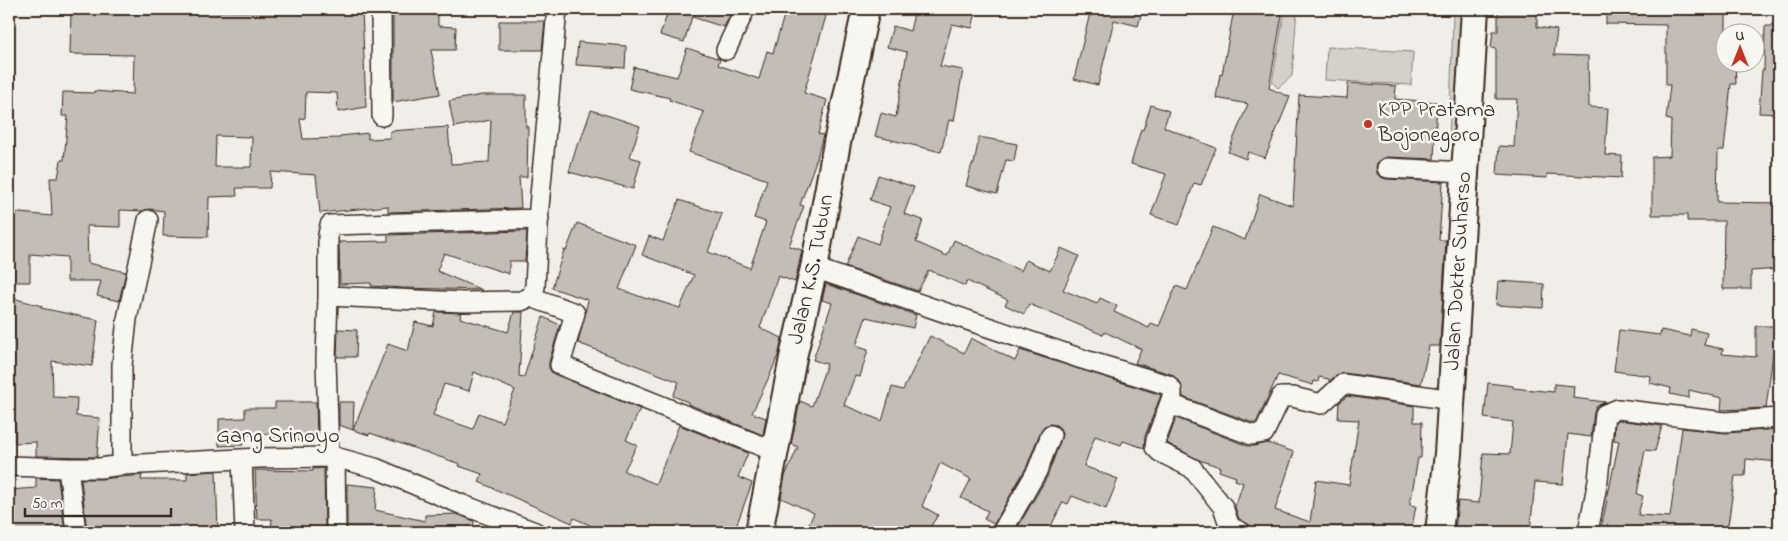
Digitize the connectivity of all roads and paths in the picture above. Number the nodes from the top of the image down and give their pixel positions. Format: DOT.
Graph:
graph roads {
  1 [pos="380,9"];
  2 [pos="557,9"];
  3 [pos="745,9"];
  4 [pos="866,9"];
  5 [pos="1475,9"];
  6 [pos="726,50"];
  7 [pos="382,116"];
  8 [pos="1387,168"];
  9 [pos="1466,172"];
  10 [pos="539,219"];
  11 [pos="148,220"];
  12 [pos="814,268"];
  13 [pos="328,296"];
  14 [pos="531,297"];
  15 [pos="1452,400"];
  16 [pos="1170,404"];
  17 [pos="1779,418"];
  18 [pos="1051,435"];
  19 [pos="776,452"];
  20 [pos="332,457"];
  21 [pos="242,459"];
  22 [pos="122,465"];
  23 [pos="9,466"];
  24 [pos="68,468"];
  25 [pos="1224,525"];
  26 [pos="76,532"];
  27 [pos="246,532"];
  28 [pos="336,532"];
  29 [pos="535,532"];
  30 [pos="759,532"];
  31 [pos="1002,532"];
  32 [pos="1241,532"];
  33 [pos="1439,532"];
  34 [pos="1588,532"];
  1 -- 7 [label="street"];
  2 -- 10 [label="street"];
  3 -- 6 [label="street"];
  4 -- 12 [label="street, Jalan K.S. Tubun"];
  5 -- 9 [label="street, Jalan Dokter Suharso"];
  8 -- 9 [label="street"];
  9 -- 15 [label="street, Jalan Dokter Suharso"];
  10 -- 13 [label="street"];
  10 -- 14 [label="street"];
  11 -- 22 [label="street"];
  12 -- 16 [label="street"];
  12 -- 19 [label="street, Jalan K.S. Tubun"];
  13 -- 14 [label="street"];
  13 -- 20 [label="street"];
  14 -- 19 [label="street"];
  15 -- 16 [label="street"];
  15 -- 33 [label="street, Jalan Dokter Suharso"];
  16 -- 25 [label="street"];
  17 -- 34 [label="street"];
  18 -- 31 [label="street"];
  19 -- 30 [label="street, Jalan K.S. Tubun"];
  20 -- 21 [label="street, Gang Srinoyo"];
  20 -- 28 [label="street"];
  20 -- 29 [label="street, Gang Srinoyo"];
  21 -- 22 [label="street, Gang Srinoyo"];
  21 -- 27 [label="street"];
  22 -- 24 [label="street, Gang Srinoyo"];
  23 -- 24 [label="street, Gang Srinoyo"];
  24 -- 26 [label="street"];
  25 -- 32 [label="street"];
}
